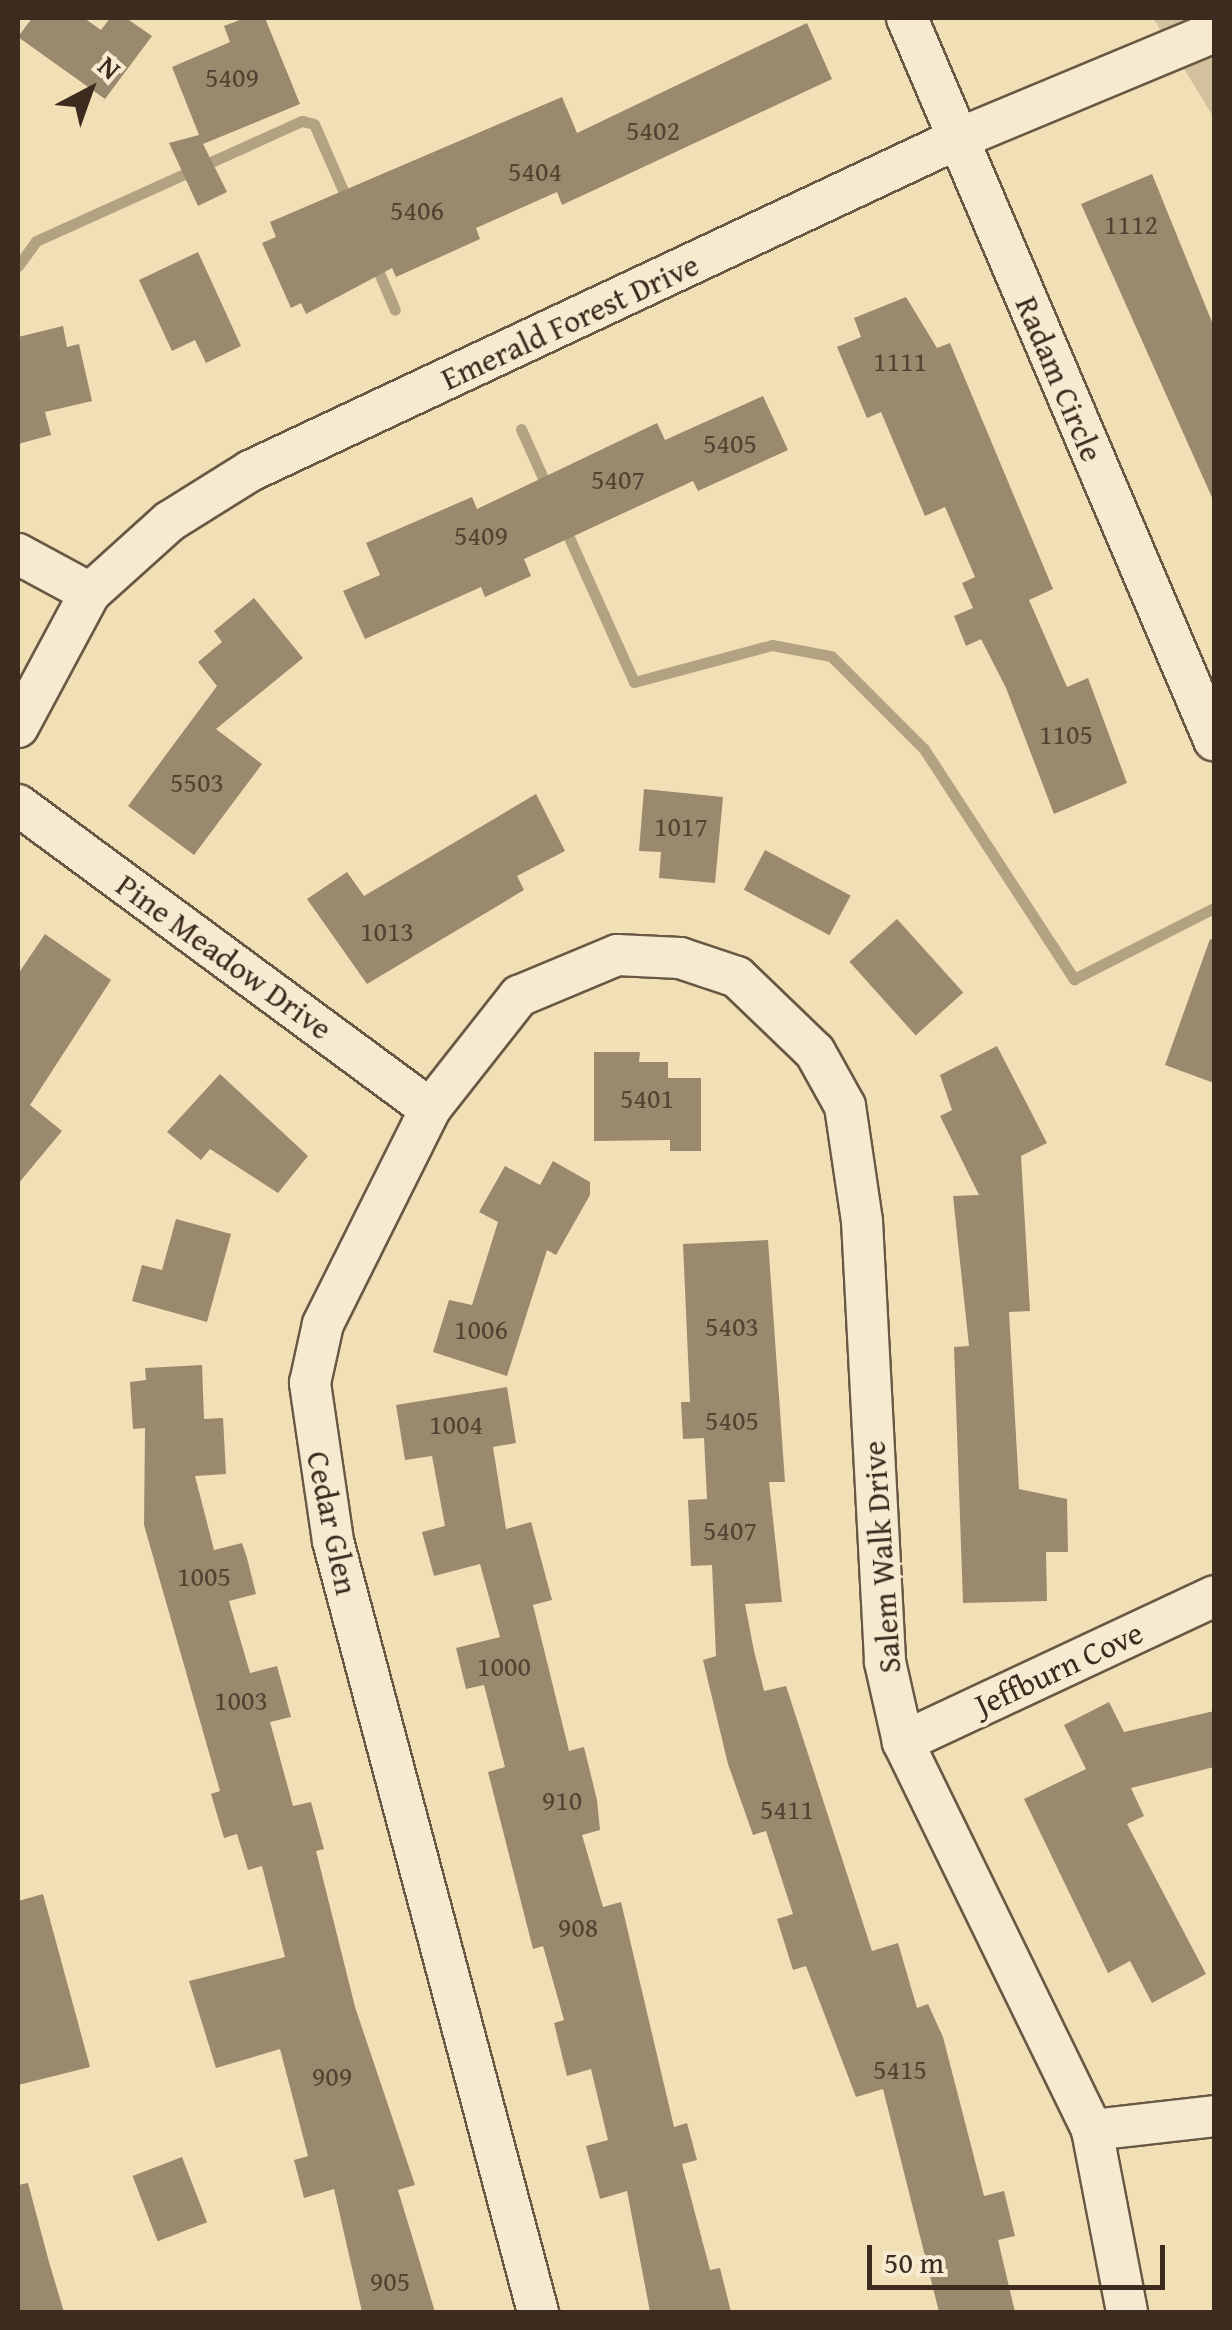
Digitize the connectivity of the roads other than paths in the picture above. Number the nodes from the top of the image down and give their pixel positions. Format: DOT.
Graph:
graph roads {
  1 [pos="908,18"];
  2 [pos="1214,32"];
  3 [pos="954,140"];
  4 [pos="18,554"];
  5 [pos="90,593"];
  6 [pos="18,727"];
  7 [pos="1214,740"];
  8 [pos="18,805"];
  9 [pos="737,977"];
  10 [pos="430,1109"];
  11 [pos="1214,1596"];
  12 [pos="904,1742"];
  13 [pos="1214,2116"];
  14 [pos="1092,2130"];
  15 [pos="538,2312"];
  16 [pos="1127,2312"];
  1 -- 3 [label="street, Radam Circle"];
  2 -- 3 [label="street, Emerald Forest Drive"];
  3 -- 5 [label="street, Emerald Forest Drive"];
  3 -- 7 [label="street, Radam Circle"];
  4 -- 5 [label="street"];
  5 -- 6 [label="street, Emerald Forest Drive"];
  8 -- 10 [label="street, Pine Meadow Drive"];
  9 -- 10 [label="street, Cedar Glen"];
  9 -- 12 [label="street, Salem Walk Drive"];
  10 -- 15 [label="street, Cedar Glen"];
  11 -- 12 [label="street, Jeffburn Cove"];
  12 -- 14 [label="street, Salem Walk Drive"];
  13 -- 14 [label="street"];
  14 -- 16 [label="street, Salem Walk Drive"];
}
